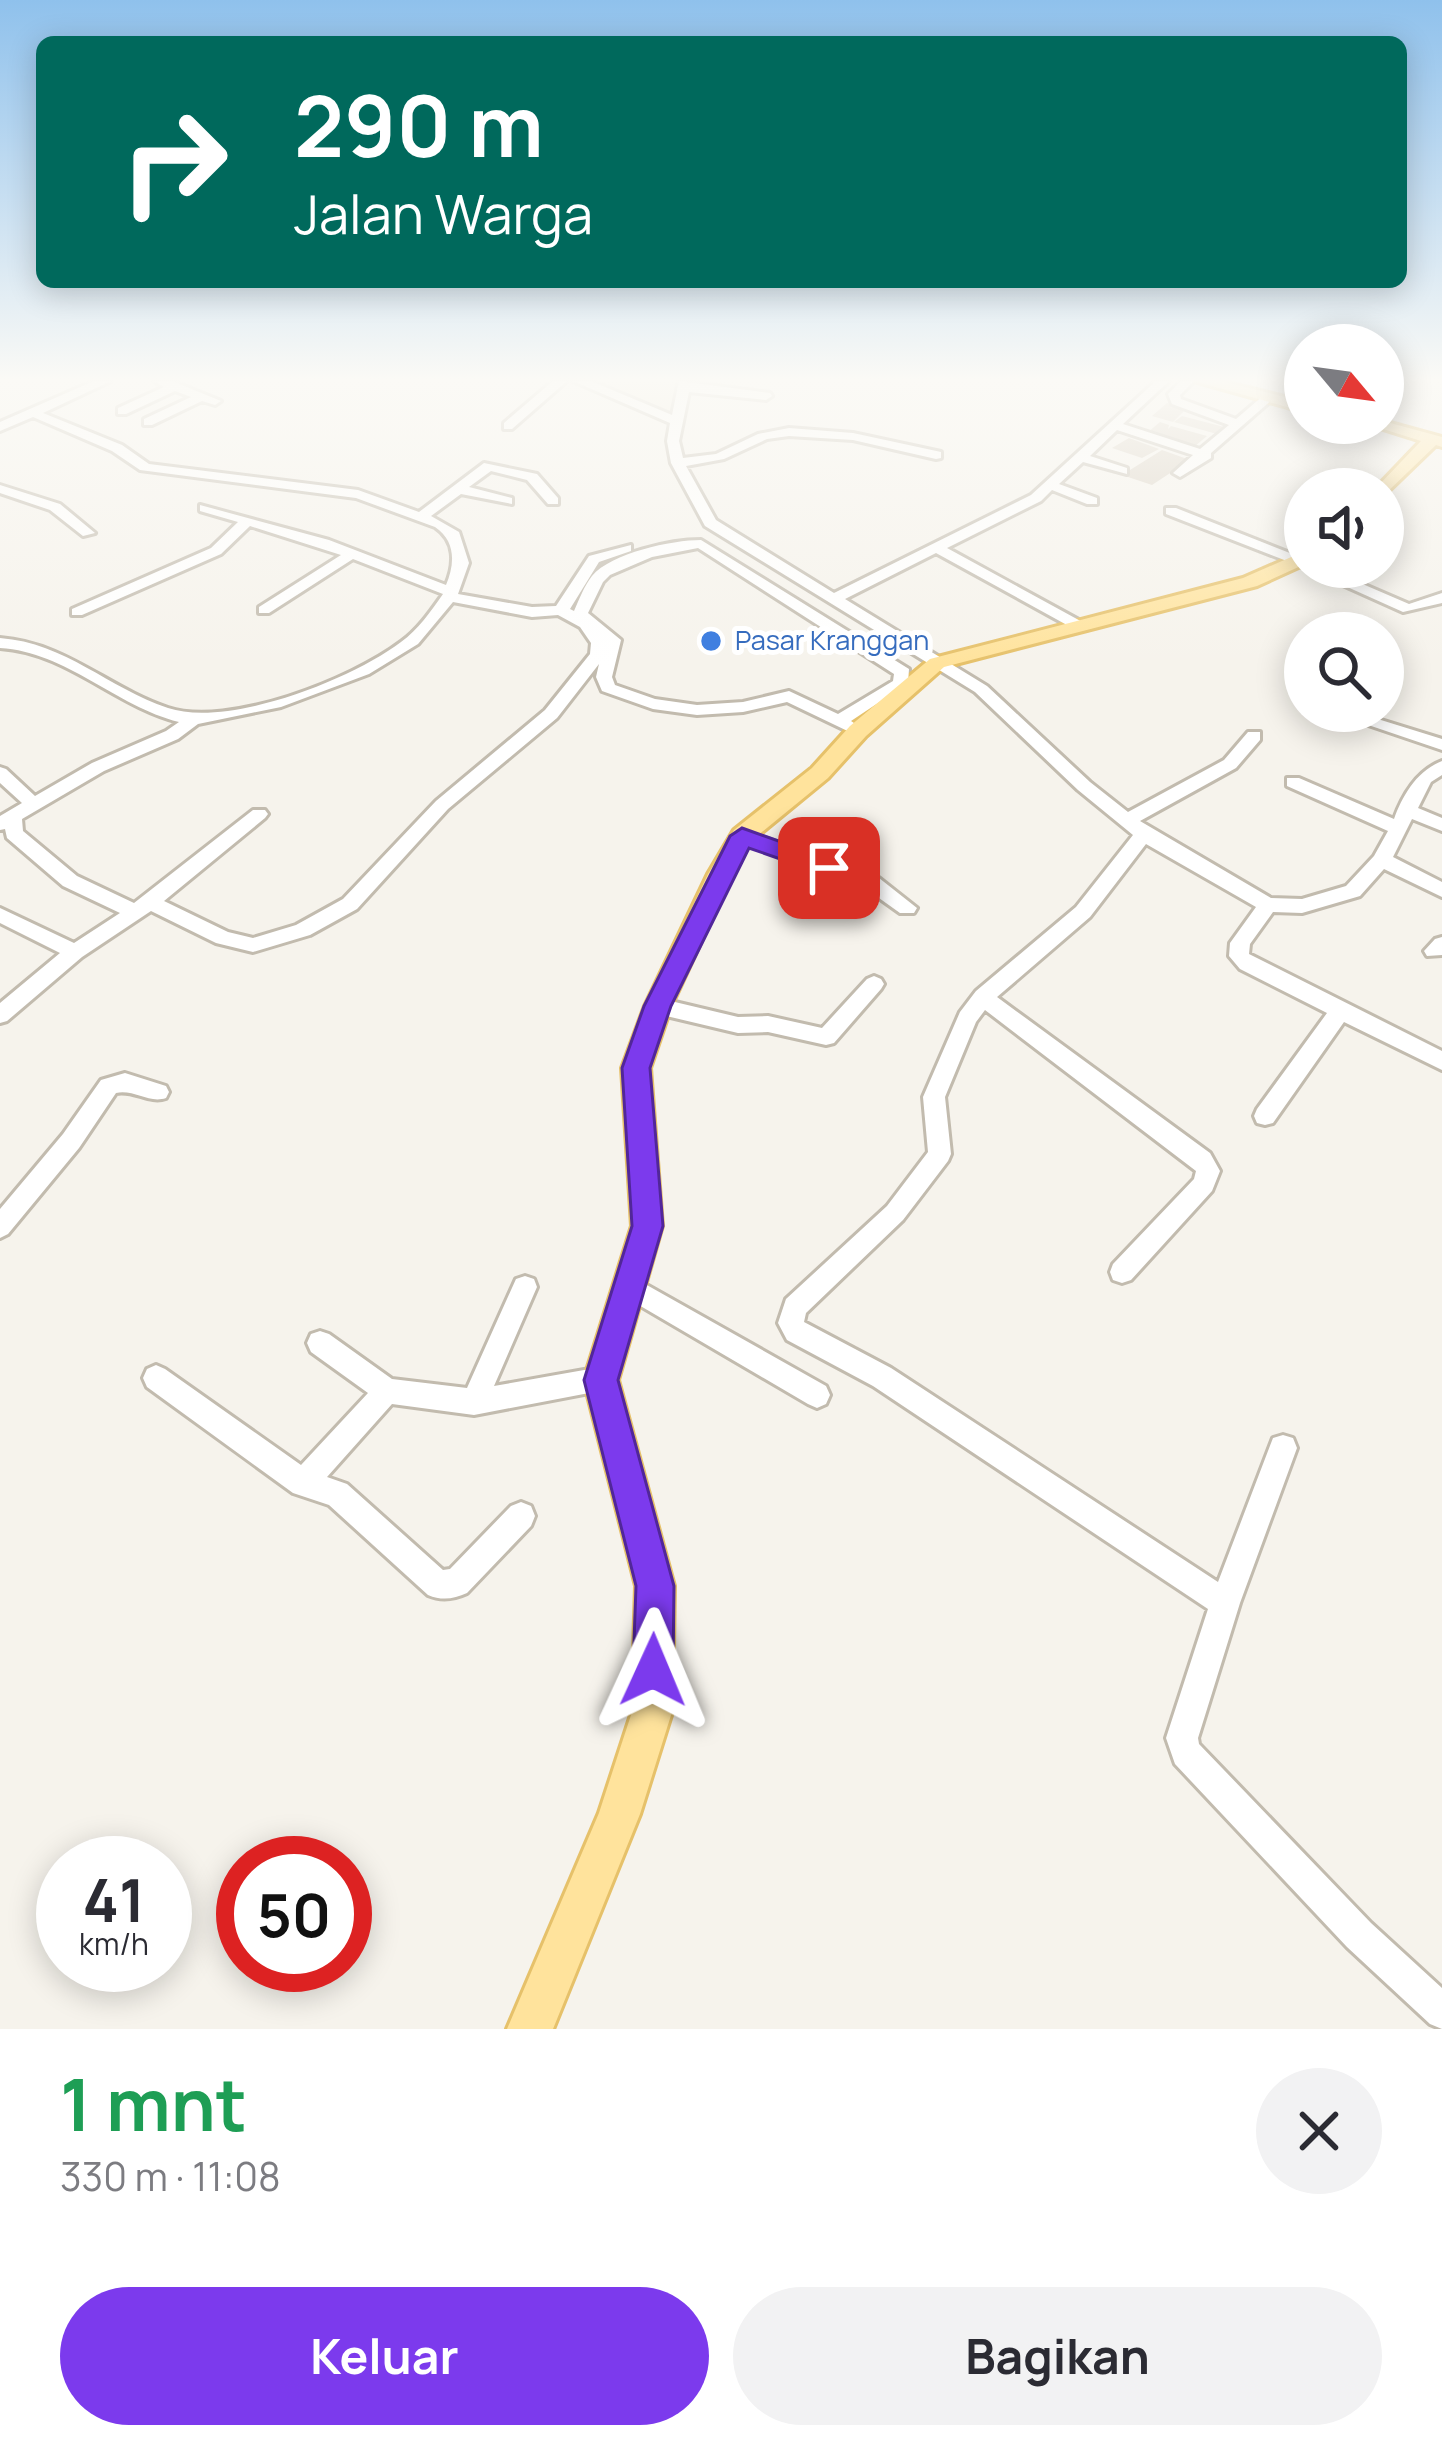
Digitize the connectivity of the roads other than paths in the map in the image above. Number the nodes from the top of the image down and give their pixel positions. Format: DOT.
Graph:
graph roads {
  1 [pos="214,476"];
  2 [pos="476,476"];
  3 [pos="527,476"];
  4 [pos="685,476"];
  5 [pos="1063,476"];
  6 [pos="1053,486"];
  7 [pos="0,489"];
  8 [pos="459,489"];
  9 [pos="507,501"];
  10 [pos="553,501"];
  11 [pos="1092,501"];
  12 [pos="205,508"];
  13 [pos="1171,511"];
  14 [pos="422,516"];
  15 [pos="248,520"];
  16 [pos="710,523"];
  17 [pos="88,533"];
  18 [pos="730,536"];
  19 [pos="937,548"];
  20 [pos="710,549"];
  21 [pos="1284,554"];
  22 [pos="350,555"];
  23 [pos="1284,570"];
  24 [pos="1362,588"];
  25 [pos="450,594"];
  26 [pos="1442,598"];
  27 [pos="833,599"];
  28 [pos="264,610"];
  29 [pos="561,610"];
  30 [pos="77,612"];
  31 [pos="1081,627"];
  32 [pos="0,644"];
  33 [pos="923,654"];
  34 [pos="890,662"];
  35 [pos="194,719"];
  36 [pos="848,727"];
  37 [pos="1401,732"];
  38 [pos="1254,736"];
  39 [pos="1442,745"];
  40 [pos="1442,768"];
  41 [pos="0,772"];
  42 [pos="1293,782"];
  43 [pos="32,804"];
  44 [pos="259,814"];
  45 [pos="1402,819"];
  46 [pos="6,821"];
  47 [pos="1442,825"];
  48 [pos="1136,827"];
  49 [pos="742,836"];
  50 [pos="1382,860"];
  51 [pos="1442,890"];
  52 [pos="1268,905"];
  53 [pos="142,906"];
  54 [pos="908,908"];
  55 [pos="0,915"];
  56 [pos="75,952"];
  57 [pos="874,984"];
  58 [pos="983,997"];
  59 [pos="658,1006"];
  60 [pos="1340,1012"];
  61 [pos="0,1015"];
  62 [pos="1442,1061"];
  63 [pos="158,1092"];
  64 [pos="1265,1116"];
  65 [pos="0,1227"];
  66 [pos="1122,1272"];
  67 [pos="628,1286"];
  68 [pos="525,1287"];
  69 [pos="320,1343"];
  70 [pos="157,1378"];
  71 [pos="601,1380"];
  72 [pos="387,1391"];
  73 [pos="817,1395"];
  74 [pos="475,1402"];
  75 [pos="1283,1448"];
  76 [pos="303,1483"];
  77 [pos="521,1516"];
  78 [pos="1225,1603"];
  79 [pos="1442,2012"];
  80 [pos="530,2029"];
  1 -- 14 [label="street"];
  2 -- 8 [label="street"];
  3 -- 10 [label="street"];
  4 -- 16 [label="street"];
  5 -- 6 [label="street"];
  6 -- 11 [label="street"];
  6 -- 19 [label="street"];
  7 -- 17 [label="street"];
  8 -- 9 [label="street"];
  8 -- 14 [label="street"];
  12 -- 15 [label="street"];
  13 -- 21 [label="street"];
  14 -- 25 [label="street"];
  15 -- 22 [label="street"];
  15 -- 30 [label="street"];
  16 -- 18 [label="street"];
  16 -- 29 [label="street"];
  18 -- 20 [label="street"];
  18 -- 27 [label="street"];
  19 -- 27 [label="street"];
  19 -- 31 [label="street"];
  20 -- 34 [label="street"];
  20 -- 36 [label="street"];
  22 -- 25 [label="street"];
  22 -- 28 [label="street"];
  23 -- 31 [label="main road"];
  24 -- 26 [label="street"];
  25 -- 29 [label="street"];
  25 -- 35 [label="street"];
  27 -- 33 [label="street"];
  29 -- 53 [label="street"];
  31 -- 33 [label="main road"];
  32 -- 35 [label="street"];
  33 -- 34 [label="street"];
  33 -- 36 [label="main road"];
  33 -- 48 [label="street"];
  34 -- 36 [label="street"];
  35 -- 43 [label="street"];
  36 -- 49 [label="main road"];
  37 -- 39 [label="street"];
  38 -- 48 [label="street"];
  40 -- 45 [label="street"];
  41 -- 43 [label="street"];
  42 -- 45 [label="street"];
  43 -- 46 [label="street"];
  44 -- 53 [label="street"];
  45 -- 47 [label="street"];
  45 -- 50 [label="street"];
  46 -- 53 [label="street"];
  48 -- 52 [label="street"];
  48 -- 58 [label="street"];
  49 -- 54 [label="street"];
  49 -- 59 [label="main road"];
  50 -- 51 [label="street"];
  50 -- 52 [label="street"];
  52 -- 60 [label="street"];
  53 -- 56 [label="street"];
  55 -- 56 [label="street"];
  56 -- 61 [label="street"];
  57 -- 59 [label="street"];
  58 -- 66 [label="street"];
  58 -- 78 [label="street"];
  59 -- 67 [label="main road"];
  60 -- 62 [label="street"];
  60 -- 64 [label="street"];
  63 -- 65 [label="street"];
  67 -- 71 [label="main road"];
  67 -- 73 [label="street"];
  68 -- 74 [label="street"];
  69 -- 72 [label="street"];
  70 -- 76 [label="street"];
  71 -- 74 [label="street"];
  71 -- 80 [label="main road"];
  72 -- 74 [label="street"];
  72 -- 76 [label="street"];
  75 -- 78 [label="street"];
  76 -- 77 [label="street"];
  78 -- 79 [label="street"];
}
